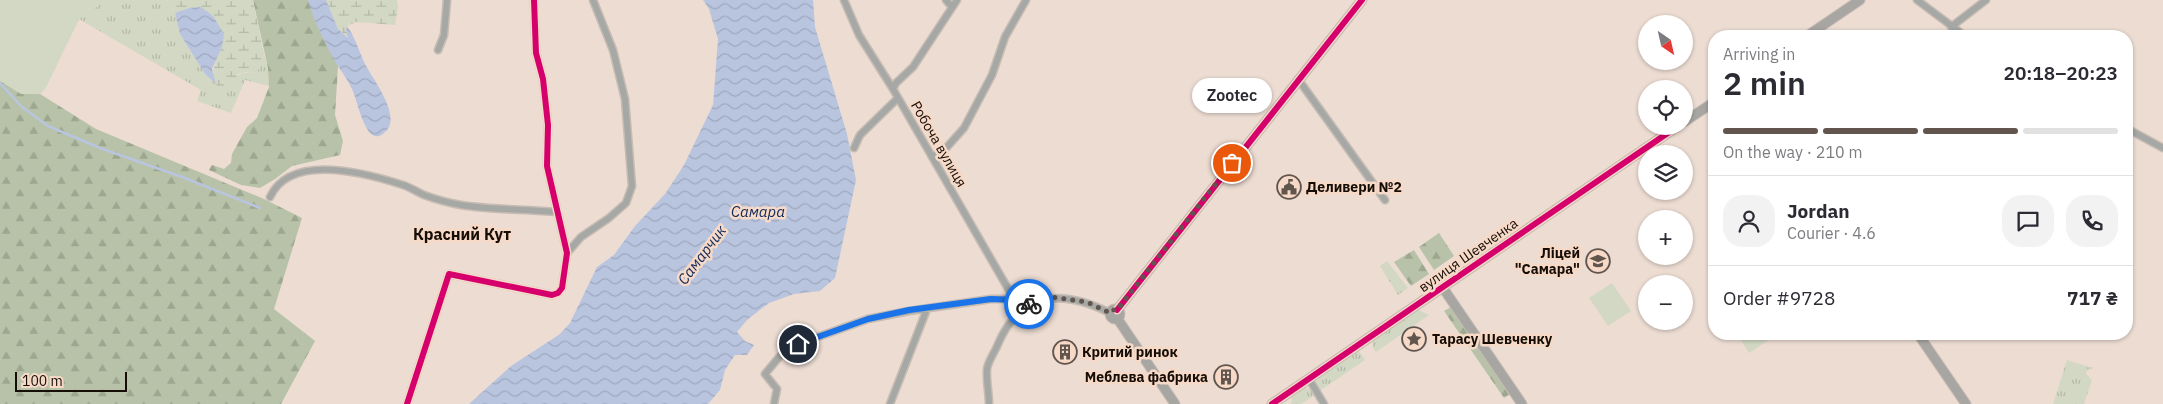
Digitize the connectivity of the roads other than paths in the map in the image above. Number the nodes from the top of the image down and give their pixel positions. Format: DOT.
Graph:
graph roads {
  1 [pos="447,0"];
  2 [pos="534,0"];
  3 [pos="593,0"];
  4 [pos="844,0"];
  5 [pos="946,0"];
  6 [pos="957,0"];
  7 [pos="1026,0"];
  8 [pos="1362,0"];
  9 [pos="1860,0"];
  10 [pos="1917,0"];
  11 [pos="1986,0"];
  12 [pos="952,7"];
  13 [pos="1951,27"];
  14 [pos="1816,30"];
  15 [pos="1956,30"];
  16 [pos="438,50"];
  17 [pos="1298,79"];
  18 [pos="893,89"];
  19 [pos="898,98"];
  20 [pos="1708,106"];
  21 [pos="1693,116"];
  22 [pos="2133,132"];
  23 [pos="1665,135"];
  24 [pos="854,148"];
  25 [pos="2163,148"];
  26 [pos="932,157"];
  27 [pos="270,196"];
  28 [pos="1385,200"];
  29 [pos="556,212"];
  30 [pos="566,252"];
  31 [pos="1443,288"];
  32 [pos="1014,300"];
  33 [pos="1028,304"];
  34 [pos="927,309"];
  35 [pos="1115,314"];
  36 [pos="1922,340"];
  37 [pos="1309,379"];
  38 [pos="407,404"];
  39 [pos="774,404"];
  40 [pos="890,404"];
  41 [pos="989,404"];
  42 [pos="1175,404"];
  43 [pos="1272,404"];
  44 [pos="1324,404"];
  45 [pos="1522,404"];
  46 [pos="1966,404"];
  1 -- 16 [label="street"];
  2 -- 29 [label="street"];
  3 -- 30 [label="street"];
  4 -- 18 [label="street, Робоча вулиця"];
  5 -- 12 [label="street"];
  6 -- 12 [label="street"];
  7 -- 26 [label="street"];
  8 -- 17 [label="street"];
  9 -- 14 [label="street"];
  10 -- 13 [label="street"];
  11 -- 13 [label="street"];
  12 -- 18 [label="street"];
  13 -- 15 [label="street"];
  17 -- 28 [label="street"];
  17 -- 35 [label="street"];
  18 -- 19 [label="street, Робоча вулиця"];
  19 -- 24 [label="street"];
  19 -- 26 [label="street, Робоча вулиця"];
  20 -- 21 [label="street"];
  22 -- 25 [label="street"];
  23 -- 31 [label="street, вулиця Шевченка"];
  26 -- 32 [label="street, Робоча вулиця"];
  27 -- 29 [label="street"];
  29 -- 30 [label="street"];
  30 -- 38 [label="street"];
  31 -- 37 [label="street, вулиця Шевченка"];
  31 -- 45 [label="street"];
  32 -- 33 [label="street"];
  32 -- 34 [label="street"];
  33 -- 35 [label="street"];
  33 -- 41 [label="street"];
  34 -- 39 [label="street"];
  34 -- 40 [label="street"];
  35 -- 42 [label="street"];
  36 -- 46 [label="street"];
  37 -- 43 [label="street, вулиця Шевченка"];
  37 -- 44 [label="street"];
}
